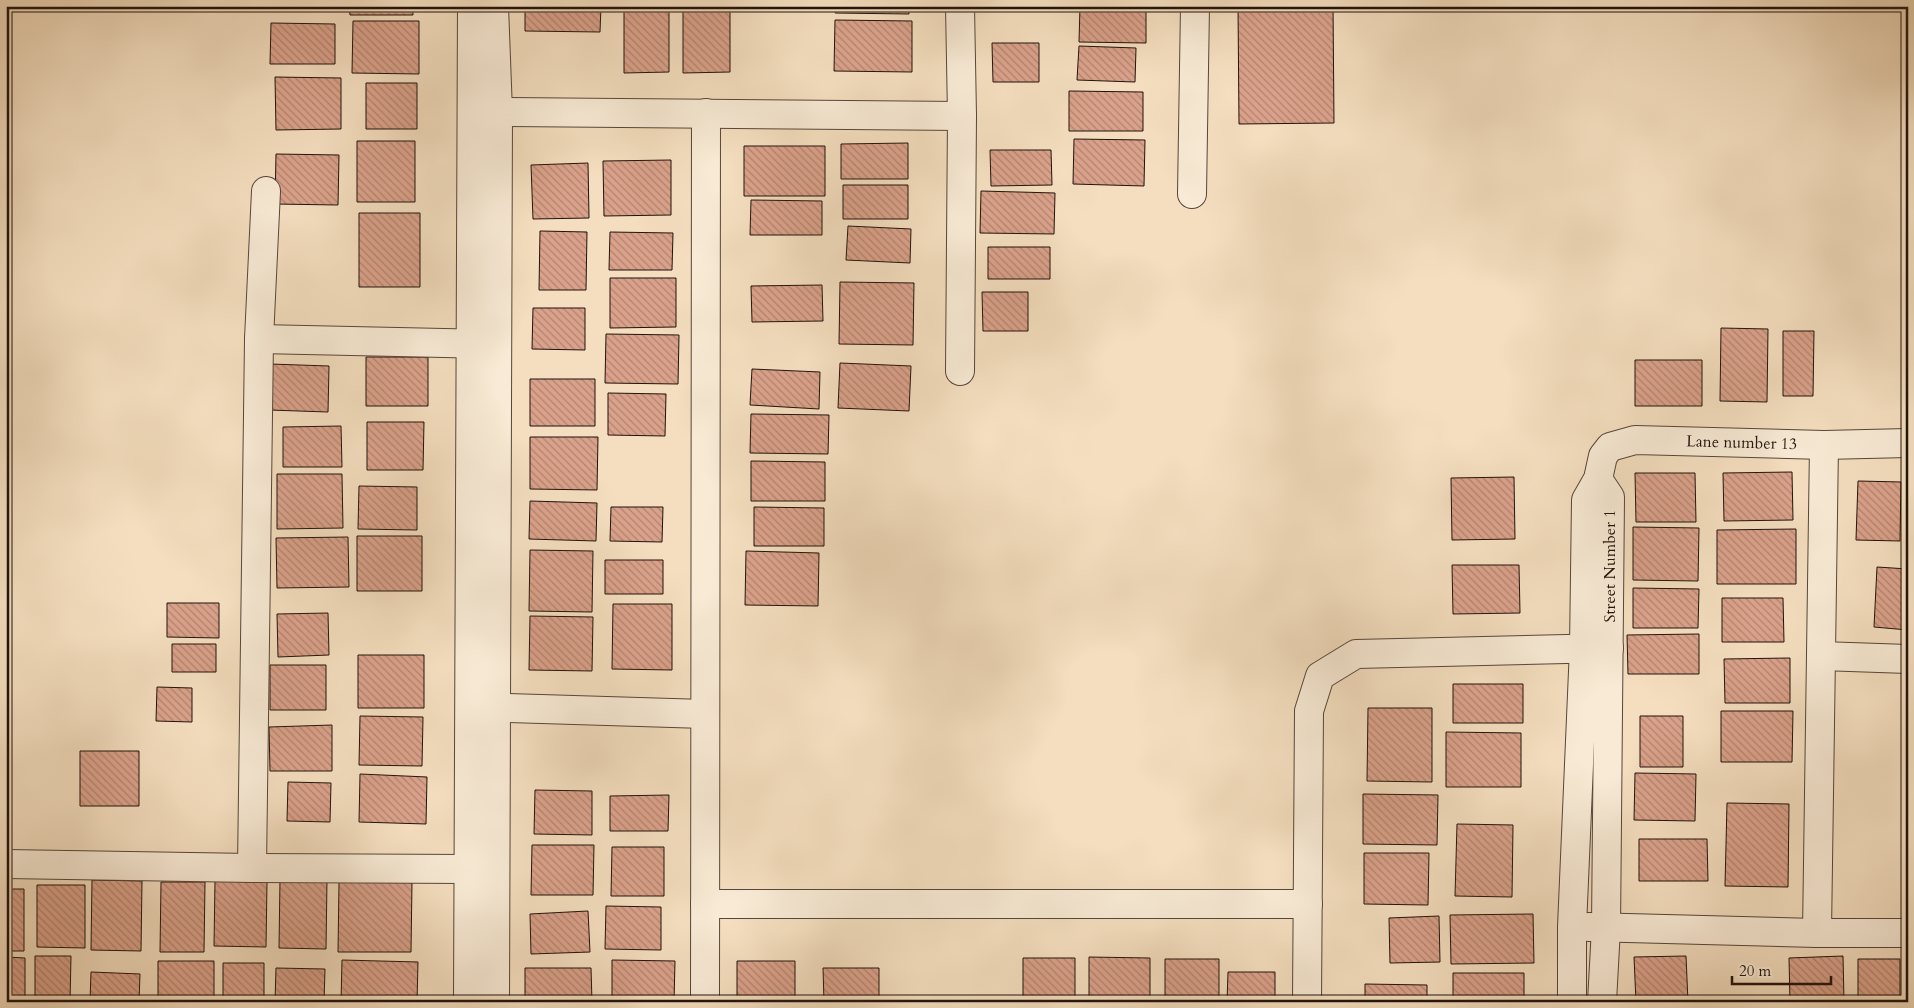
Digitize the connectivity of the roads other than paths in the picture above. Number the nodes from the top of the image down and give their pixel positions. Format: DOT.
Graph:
graph roads {
  1 [pos="472,6"];
  2 [pos="494,6"];
  3 [pos="960,6"];
  4 [pos="1195,6"];
  5 [pos="498,112"];
  6 [pos="706,113"];
  7 [pos="962,116"];
  8 [pos="266,191"];
  9 [pos="1192,194"];
  10 [pos="259,339"];
  11 [pos="471,344"];
  12 [pos="498,344"];
  13 [pos="960,371"];
  14 [pos="1908,443"];
  15 [pos="1824,445"];
  16 [pos="1598,479"];
  17 [pos="1597,648"];
  18 [pos="1821,656"];
  19 [pos="1908,659"];
  20 [pos="483,707"];
  21 [pos="705,714"];
  22 [pos="6,864"];
  23 [pos="252,868"];
  24 [pos="469,869"];
  25 [pos="705,904"];
  26 [pos="1308,904"];
  27 [pos="1572,927"];
  28 [pos="1606,928"];
  29 [pos="1817,933"];
  30 [pos="1908,933"];
  31 [pos="468,1002"];
  32 [pos="495,1002"];
  33 [pos="705,1002"];
  34 [pos="1307,1002"];
  35 [pos="1572,1002"];
  36 [pos="1602,1002"];
  1 -- 11 [label="street"];
  2 -- 5 [label="street"];
  3 -- 7 [label="street"];
  4 -- 9 [label="street"];
  5 -- 6 [label="street"];
  5 -- 12 [label="street"];
  6 -- 7 [label="street"];
  6 -- 21 [label="street"];
  7 -- 13 [label="street"];
  8 -- 10 [label="street"];
  10 -- 11 [label="street"];
  10 -- 23 [label="street"];
  11 -- 12 [label="street"];
  11 -- 20 [label="street"];
  12 -- 20 [label="street"];
  14 -- 15 [label="street, Lane number 13"];
  15 -- 16 [label="street, Lane number 13"];
  15 -- 18 [label="street"];
  16 -- 17 [label="street, Street Number 1"];
  17 -- 26 [label="street"];
  17 -- 27 [label="street, Street Number 1"];
  17 -- 28 [label="street, Street Number 1"];
  18 -- 19 [label="street"];
  18 -- 29 [label="street"];
  20 -- 21 [label="street"];
  20 -- 24 [label="street"];
  20 -- 32 [label="street"];
  21 -- 25 [label="street"];
  22 -- 23 [label="street"];
  23 -- 24 [label="street"];
  24 -- 31 [label="street"];
  25 -- 26 [label="street"];
  25 -- 33 [label="street"];
  26 -- 34 [label="street"];
  27 -- 28 [label="street"];
  27 -- 35 [label="street, Street Number 1"];
  28 -- 29 [label="street"];
  28 -- 36 [label="street, Street Number 1"];
  29 -- 30 [label="street"];
}
